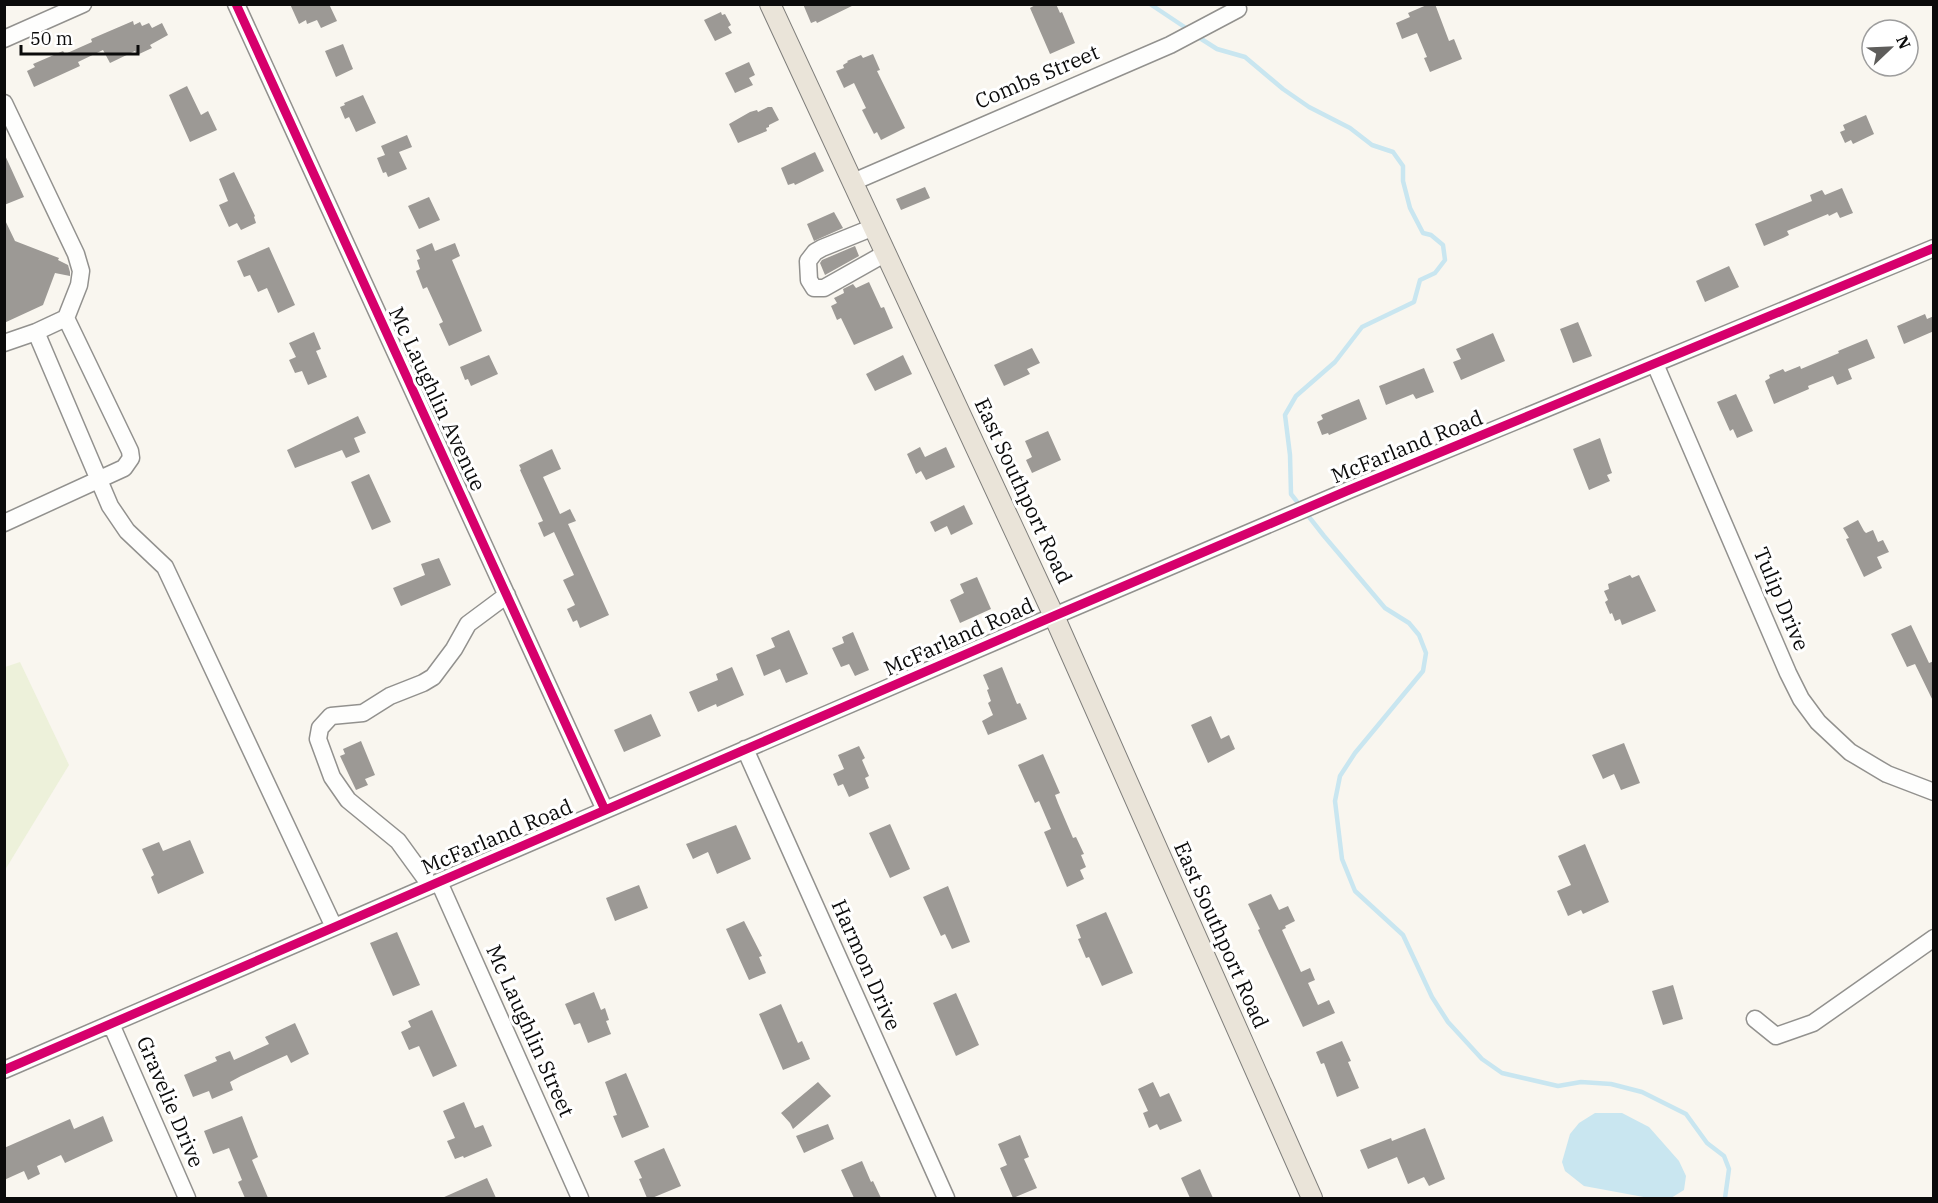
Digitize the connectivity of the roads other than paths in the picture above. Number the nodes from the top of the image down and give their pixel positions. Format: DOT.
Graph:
graph roads {
  1 [pos="83,4"];
  2 [pos="236,4"];
  3 [pos="770,4"];
  4 [pos="1238,9"];
  5 [pos="4,39"];
  6 [pos="4,103"];
  7 [pos="853,182"];
  8 [pos="874,227"];
  9 [pos="1934,248"];
  10 [pos="886,253"];
  11 [pos="66,318"];
  12 [pos="36,332"];
  13 [pos="4,343"];
  14 [pos="1655,364"];
  15 [pos="99,480"];
  16 [pos="4,523"];
  17 [pos="507,596"];
  18 [pos="1054,616"];
  19 [pos="745,749"];
  20 [pos="1934,792"];
  21 [pos="605,810"];
  22 [pos="435,884"];
  23 [pos="334,927"];
  24 [pos="1934,938"];
  25 [pos="1755,1019"];
  26 [pos="111,1024"];
  27 [pos="4,1070"];
  28 [pos="187,1198"];
  29 [pos="580,1198"];
  30 [pos="946,1198"];
  31 [pos="1312,1198"];
  1 -- 5 [label="street"];
  2 -- 17 [label="street, Mc Laughlin Avenue"];
  3 -- 7 [label="main road, East Southport Road"];
  4 -- 7 [label="street, Combs Street"];
  6 -- 11 [label="street"];
  7 -- 8 [label="main road, East Southport Road"];
  8 -- 10 [label="main road, East Southport Road"];
  8 -- 10 [label="street"];
  9 -- 14 [label="street, McFarland Road"];
  10 -- 18 [label="main road, East Southport Road"];
  11 -- 12 [label="street"];
  11 -- 15 [label="street"];
  12 -- 13 [label="street"];
  12 -- 15 [label="street"];
  14 -- 18 [label="street, McFarland Road"];
  14 -- 20 [label="street, Tulip Drive"];
  15 -- 16 [label="street"];
  15 -- 23 [label="street"];
  17 -- 21 [label="street, Mc Laughlin Avenue"];
  17 -- 22 [label="street, Mc Laughlin Street"];
  18 -- 19 [label="street, McFarland Road"];
  18 -- 31 [label="main road, East Southport Road"];
  19 -- 21 [label="street, McFarland Road"];
  19 -- 30 [label="street, Harmon Drive"];
  21 -- 22 [label="street, McFarland Road"];
  22 -- 23 [label="street, McFarland Road"];
  22 -- 29 [label="street, Mc Laughlin Street"];
  23 -- 26 [label="street, McFarland Road"];
  24 -- 25 [label="street"];
  26 -- 27 [label="street, McFarland Road"];
  26 -- 28 [label="street, Gravelie Drive"];
}
